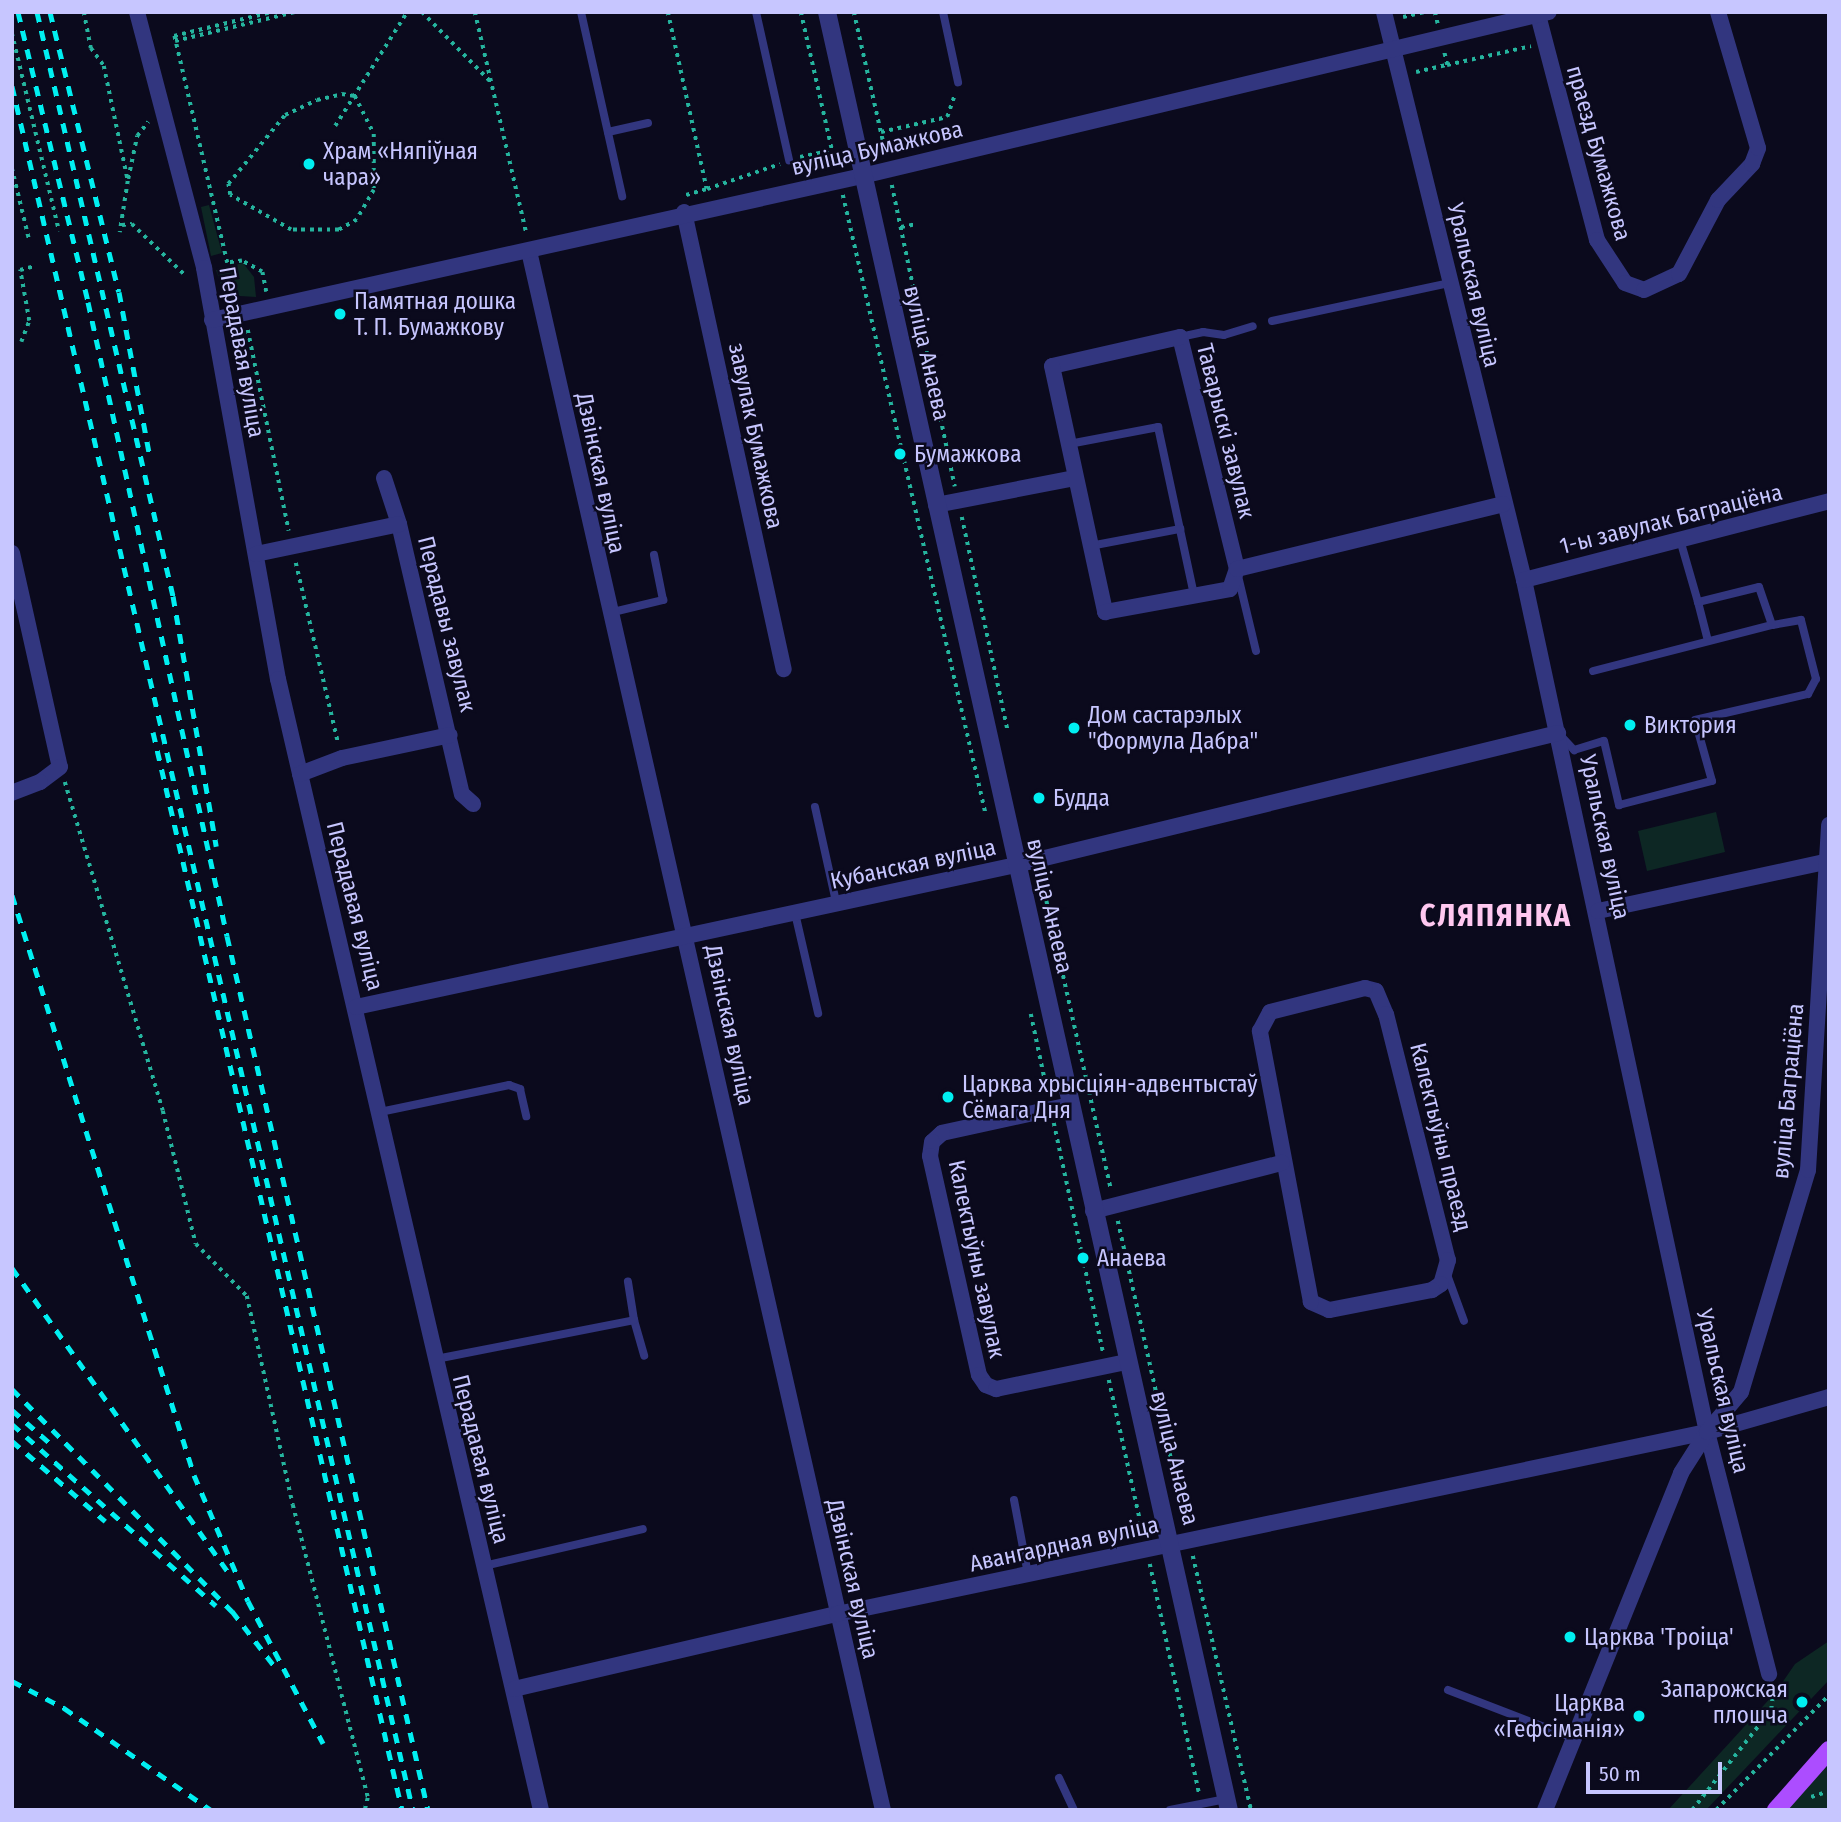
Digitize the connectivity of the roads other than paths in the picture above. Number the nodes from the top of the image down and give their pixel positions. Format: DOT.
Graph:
graph roads {
  1 [pos="137,12"];
  2 [pos="581,12"];
  3 [pos="756,12"];
  4 [pos="827,12"];
  5 [pos="943,12"];
  6 [pos="1718,12"];
  7 [pos="1543,14"];
  8 [pos="1386,17"];
  9 [pos="1395,49"];
  10 [pos="958,82"];
  11 [pos="648,122"];
  12 [pos="608,132"];
  13 [pos="789,160"];
  14 [pos="862,176"];
  15 [pos="622,196"];
  16 [pos="681,205"];
  17 [pos="529,251"];
  18 [pos="1450,283"];
  19 [pos="212,320"];
  20 [pos="1272,321"];
  21 [pos="1254,326"];
  22 [pos="1180,337"];
  23 [pos="1069,444"];
  24 [pos="384,478"];
  25 [pos="1075,478"];
  26 [pos="1829,501"];
  27 [pos="1503,504"];
  28 [pos="936,505"];
  29 [pos="399,524"];
  30 [pos="1180,529"];
  31 [pos="1681,543"];
  32 [pos="1090,546"];
  33 [pos="12,553"];
  34 [pos="256,554"];
  35 [pos="654,555"];
  36 [pos="1237,569"];
  37 [pos="1524,580"];
  38 [pos="1194,595"];
  39 [pos="1698,602"];
  40 [pos="609,613"];
  41 [pos="1772,625"];
  42 [pos="1708,641"];
  43 [pos="1256,651"];
  44 [pos="784,669"];
  45 [pos="1593,671"];
  46 [pos="1558,733"];
  47 [pos="450,735"];
  48 [pos="300,774"];
  49 [pos="12,793"];
  50 [pos="473,804"];
  51 [pos="814,807"];
  52 [pos="1829,825"];
  53 [pos="1828,860"];
  54 [pos="1016,865"];
  55 [pos="836,902"];
  56 [pos="1598,911"];
  57 [pos="795,913"];
  58 [pos="687,937"];
  59 [pos="356,1007"];
  60 [pos="818,1013"];
  61 [pos="1070,1105"];
  62 [pos="380,1112"];
  63 [pos="526,1116"];
  64 [pos="1282,1163"];
  65 [pos="1093,1211"];
  66 [pos="1446,1272"];
  67 [pos="628,1282"];
  68 [pos="634,1320"];
  69 [pos="1464,1321"];
  70 [pos="644,1356"];
  71 [pos="433,1360"];
  72 [pos="1126,1362"];
  73 [pos="1829,1398"];
  74 [pos="1707,1432"];
  75 [pos="1014,1500"];
  76 [pos="643,1529"];
  77 [pos="1171,1545"];
  78 [pos="484,1566"];
  79 [pos="1028,1574"];
  80 [pos="837,1614"];
  81 [pos="1769,1674"];
  82 [pos="514,1689"];
  83 [pos="1448,1690"];
  84 [pos="1573,1738"];
  85 [pos="1829,1751"];
  86 [pos="1059,1778"];
  87 [pos="1227,1804"];
  88 [pos="541,1810"];
  89 [pos="883,1810"];
  90 [pos="1074,1810"];
  91 [pos="1170,1810"];
  92 [pos="1545,1810"];
  93 [pos="1776,1810"];
  1 -- 19 [label="street, Перадавая вуліца"];
  2 -- 12 [label="lane"];
  3 -- 13 [label="lane"];
  4 -- 14 [label="street, вуліца Анаева"];
  5 -- 10 [label="lane"];
  6 -- 7 [label="street, праезд Бумажкова"];
  7 -- 9 [label="street, вуліца Бумажкова"];
  8 -- 9 [label="street, Уральская вуліца"];
  9 -- 14 [label="street, вуліца Бумажкова"];
  9 -- 18 [label="street, Уральская вуліца"];
  11 -- 12 [label="lane"];
  12 -- 15 [label="lane"];
  14 -- 16 [label="street, вуліца Бумажкова"];
  14 -- 28 [label="street, вуліца Анаева"];
  16 -- 17 [label="street, вуліца Бумажкова"];
  16 -- 44 [label="street, завулак Бумажкова"];
  17 -- 19 [label="street, вуліца Бумажкова"];
  17 -- 40 [label="street, Дзвінская вуліца"];
  18 -- 20 [label="lane"];
  18 -- 27 [label="street, Уральская вуліца"];
  19 -- 34 [label="street, Перадавая вуліца"];
  21 -- 22 [label="lane"];
  22 -- 23 [label="street, Таварыскі завулак"];
  22 -- 36 [label="street, Таварыскі завулак"];
  23 -- 25 [label="street, Таварыскі завулак"];
  23 -- 30 [label="lane"];
  24 -- 29 [label="street, Перадавы завулак"];
  25 -- 28 [label="street"];
  25 -- 32 [label="street, Таварыскі завулак"];
  26 -- 31 [label="street, 1-ы завулак Баграціёна"];
  27 -- 36 [label="street"];
  27 -- 37 [label="street, Уральская вуліца"];
  28 -- 54 [label="street, вуліца Анаева"];
  29 -- 34 [label="street, Перадавы завулак"];
  29 -- 47 [label="street, Перадавы завулак"];
  30 -- 32 [label="lane"];
  30 -- 38 [label="lane"];
  31 -- 37 [label="street, 1-ы завулак Баграціёна"];
  31 -- 39 [label="lane"];
  32 -- 38 [label="street, Таварыскі завулак"];
  33 -- 49 [label="street"];
  34 -- 48 [label="street, Перадавая вуліца"];
  35 -- 40 [label="lane"];
  36 -- 38 [label="street, Таварыскі завулак"];
  36 -- 43 [label="lane"];
  37 -- 46 [label="street, Уральская вуліца"];
  39 -- 41 [label="lane"];
  39 -- 42 [label="lane"];
  40 -- 58 [label="street, Дзвінская вуліца"];
  41 -- 42 [label="lane"];
  41 -- 46 [label="lane"];
  42 -- 45 [label="lane"];
  46 -- 54 [label="street, Кубанская вуліца"];
  46 -- 56 [label="street, Уральская вуліца"];
  47 -- 48 [label="street, Перадавы завулак"];
  47 -- 50 [label="street, Перадавы завулак"];
  48 -- 59 [label="street, Перадавая вуліца"];
  51 -- 55 [label="lane"];
  52 -- 53 [label="street, вуліца Баграціёна"];
  53 -- 56 [label="street"];
  53 -- 74 [label="street, вуліца Баграціёна"];
  54 -- 55 [label="street, Кубанская вуліца"];
  54 -- 61 [label="street, вуліца Анаева"];
  55 -- 57 [label="street, Кубанская вуліца"];
  56 -- 74 [label="street, Уральская вуліца"];
  57 -- 58 [label="street, Кубанская вуліца"];
  57 -- 60 [label="lane"];
  58 -- 59 [label="street, Кубанская вуліца"];
  58 -- 80 [label="street, Дзвінская вуліца"];
  59 -- 62 [label="street, Перадавая вуліца"];
  61 -- 65 [label="street, вуліца Анаева"];
  61 -- 72 [label="street, Калектыўны завулак"];
  62 -- 63 [label="lane"];
  62 -- 71 [label="street, Перадавая вуліца"];
  64 -- 65 [label="street"];
  64 -- 66 [label="street, Калектыўны праезд"];
  64 -- 66 [label="street, Калектыўны праезд"];
  65 -- 72 [label="street, вуліца Анаева"];
  66 -- 69 [label="lane"];
  67 -- 68 [label="lane"];
  68 -- 70 [label="lane"];
  68 -- 71 [label="lane"];
  71 -- 78 [label="street, Перадавая вуліца"];
  72 -- 77 [label="street, вуліца Анаева"];
  73 -- 74 [label="street, Авангардная вуліца"];
  74 -- 77 [label="street, Авангардная вуліца"];
  74 -- 81 [label="street, Уральская вуліца"];
  74 -- 84 [label="street, вуліца Баграціёна"];
  75 -- 79 [label="lane"];
  76 -- 78 [label="lane"];
  77 -- 79 [label="street, Авангардная вуліца"];
  77 -- 87 [label="street, вуліца Анаева"];
  78 -- 82 [label="street, Перадавая вуліца"];
  79 -- 80 [label="street, Авангардная вуліца"];
  80 -- 82 [label="street, Авангардная вуліца"];
  80 -- 89 [label="street, Дзвінская вуліца"];
  82 -- 88 [label="street, Перадавая вуліца"];
  83 -- 84 [label="lane"];
  84 -- 92 [label="street, вуліца Баграціёна"];
  85 -- 93 [label="main road"];
  86 -- 90 [label="lane"];
  87 -- 91 [label="lane"];
}
